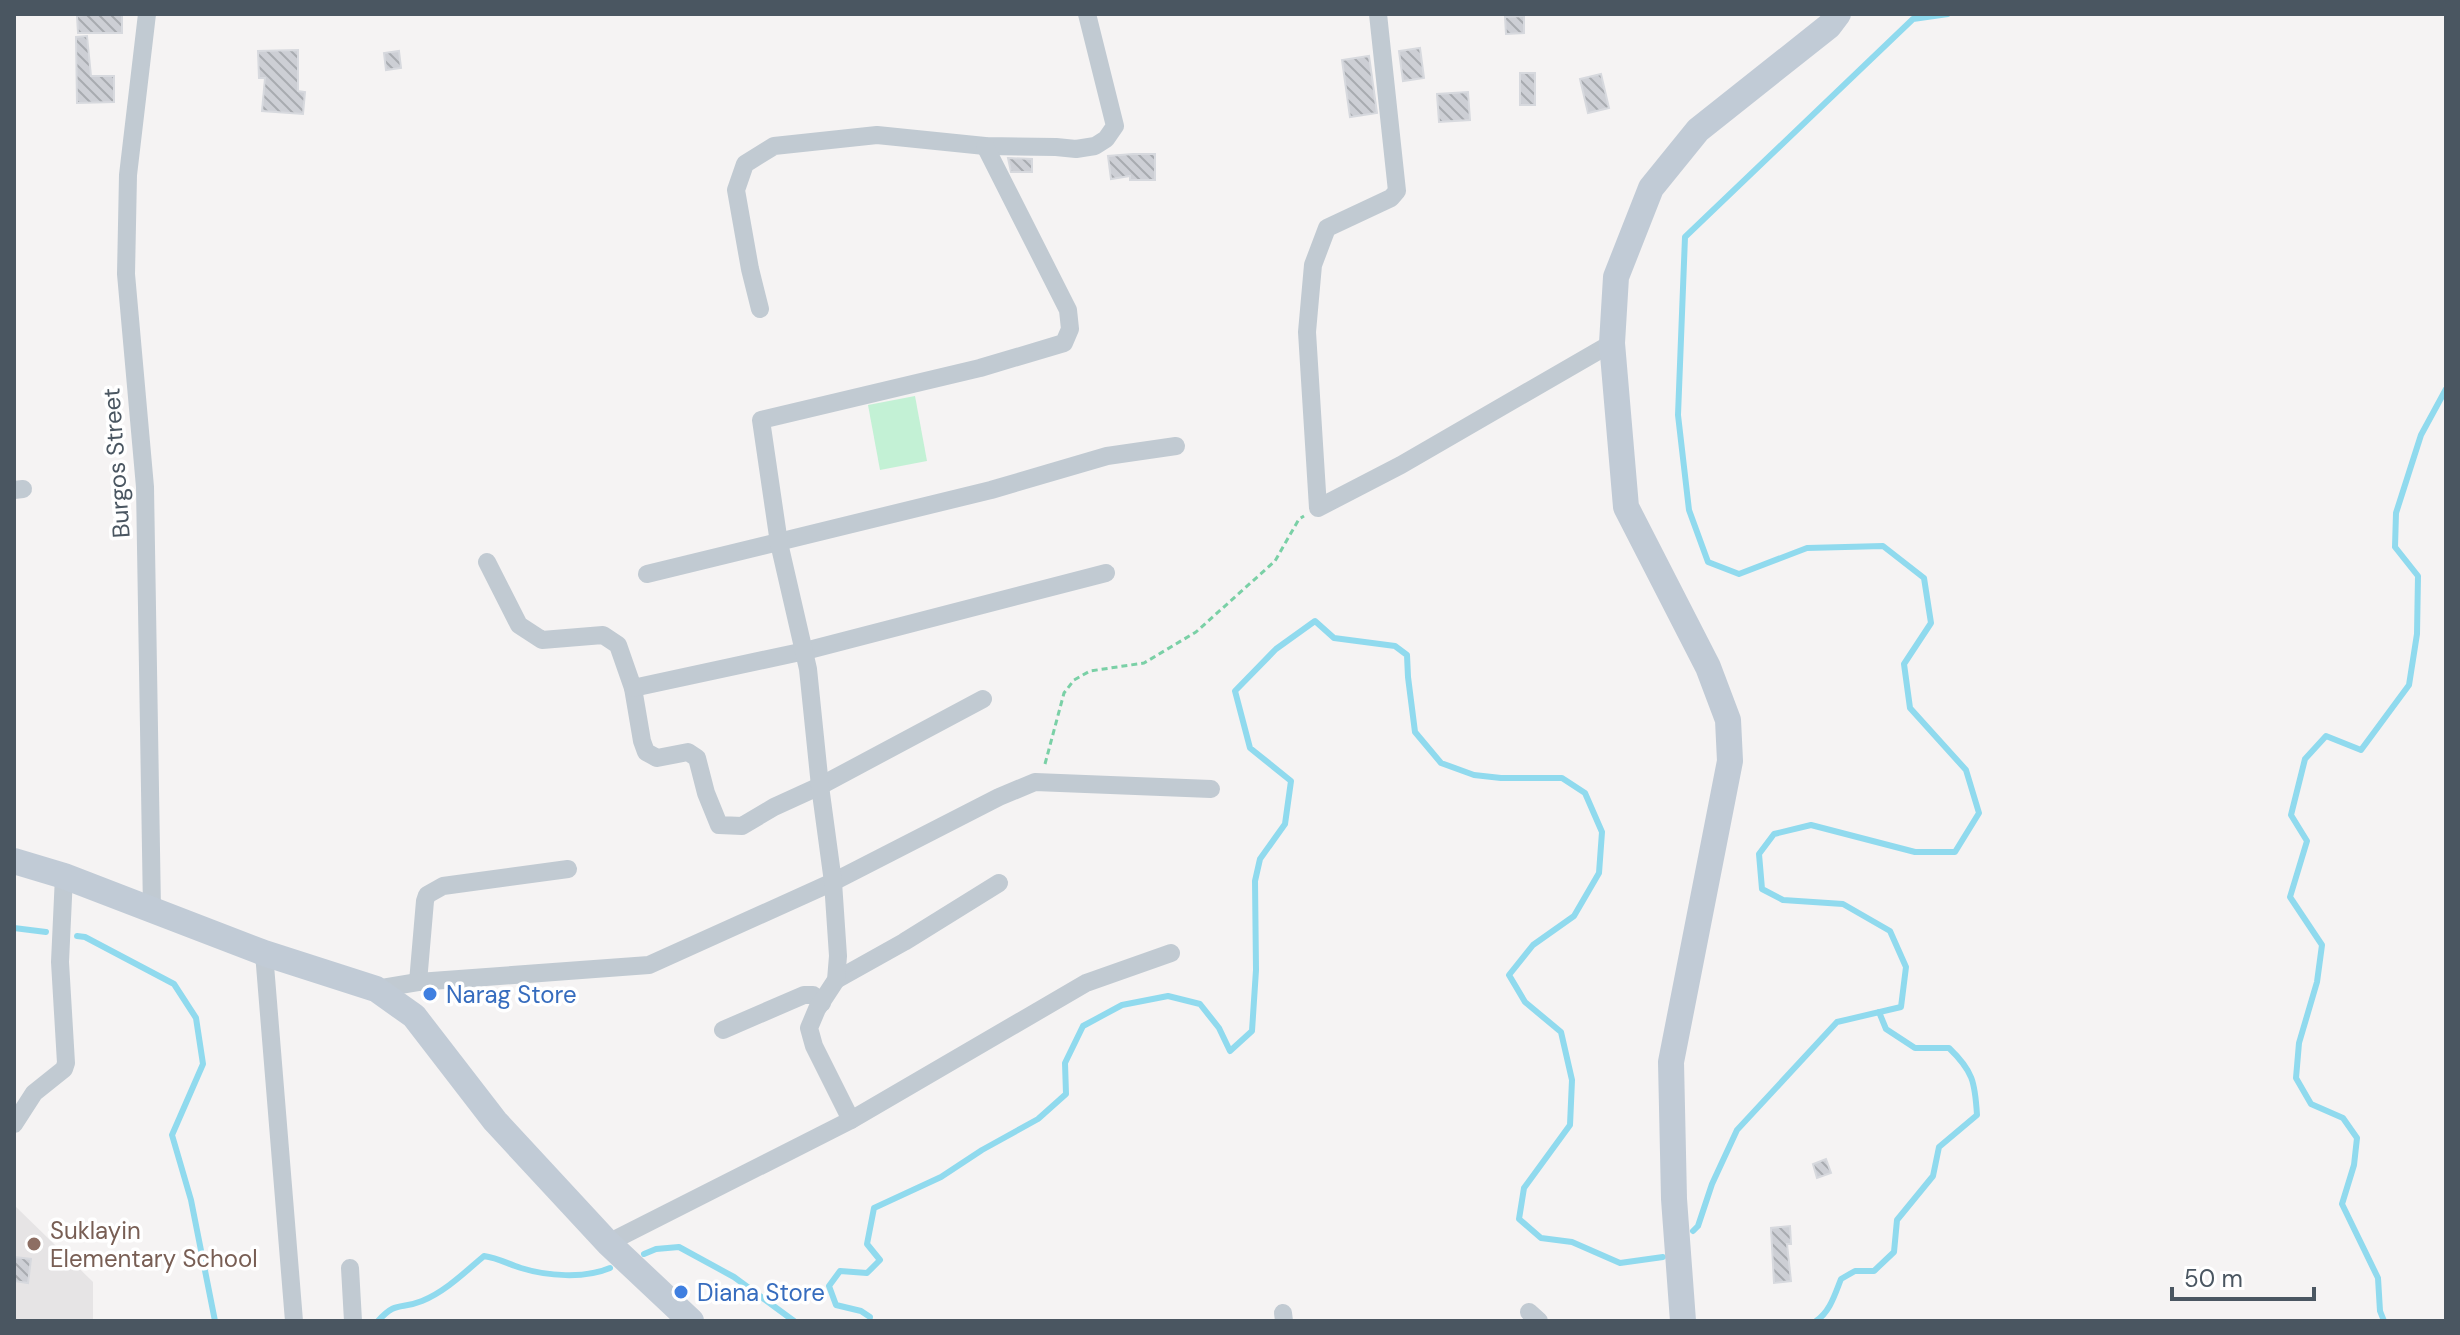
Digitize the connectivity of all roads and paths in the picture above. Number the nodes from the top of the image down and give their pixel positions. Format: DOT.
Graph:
graph roads {
  1 [pos="147,14"];
  2 [pos="1087,14"];
  3 [pos="1378,14"];
  4 [pos="1838,14"];
  5 [pos="985,146"];
  6 [pos="760,309"];
  7 [pos="1612,343"];
  8 [pos="1176,446"];
  9 [pos="1318,508"];
  10 [pos="779,543"];
  11 [pos="487,562"];
  12 [pos="1106,573"];
  13 [pos="647,574"];
  14 [pos="805,651"];
  15 [pos="633,688"];
  16 [pos="983,699"];
  17 [pos="1035,782"];
  18 [pos="820,786"];
  19 [pos="1211,789"];
  20 [pos="14,861"];
  21 [pos="568,869"];
  22 [pos="64,876"];
  23 [pos="833,882"];
  24 [pos="999,883"];
  25 [pos="152,910"];
  26 [pos="264,953"];
  27 [pos="1171,953"];
  28 [pos="836,980"];
  29 [pos="418,982"];
  30 [pos="376,989"];
  31 [pos="822,1003"];
  32 [pos="723,1030"];
  33 [pos="851,1120"];
  34 [pos="14,1124"];
  35 [pos="608,1243"];
  36 [pos="350,1268"];
  37 [pos="294,1321"];
  38 [pos="353,1321"];
  39 [pos="691,1321"];
  40 [pos="1683,1321"];
  1 -- 25 [label="street, Burgos Street"];
  2 -- 5 [label="street"];
  3 -- 9 [label="street"];
  4 -- 7 [label="street"];
  5 -- 6 [label="street"];
  5 -- 10 [label="street"];
  7 -- 9 [label="street"];
  7 -- 40 [label="street"];
  8 -- 10 [label="street"];
  9 -- 17 [label="path"];
  10 -- 13 [label="street"];
  10 -- 14 [label="street"];
  11 -- 15 [label="street"];
  12 -- 14 [label="street"];
  14 -- 15 [label="street"];
  14 -- 18 [label="street"];
  15 -- 18 [label="street"];
  16 -- 18 [label="street"];
  17 -- 19 [label="street"];
  17 -- 23 [label="street"];
  18 -- 23 [label="street"];
  20 -- 22 [label="street"];
  21 -- 29 [label="street"];
  22 -- 25 [label="street"];
  22 -- 34 [label="street"];
  23 -- 28 [label="street"];
  23 -- 29 [label="street"];
  24 -- 28 [label="street"];
  25 -- 26 [label="street"];
  26 -- 30 [label="street"];
  26 -- 37 [label="street"];
  27 -- 33 [label="street"];
  28 -- 31 [label="street"];
  29 -- 30 [label="street"];
  30 -- 35 [label="street"];
  31 -- 32 [label="street"];
  31 -- 33 [label="street"];
  33 -- 35 [label="street"];
  35 -- 39 [label="street"];
  36 -- 38 [label="street"];
}
